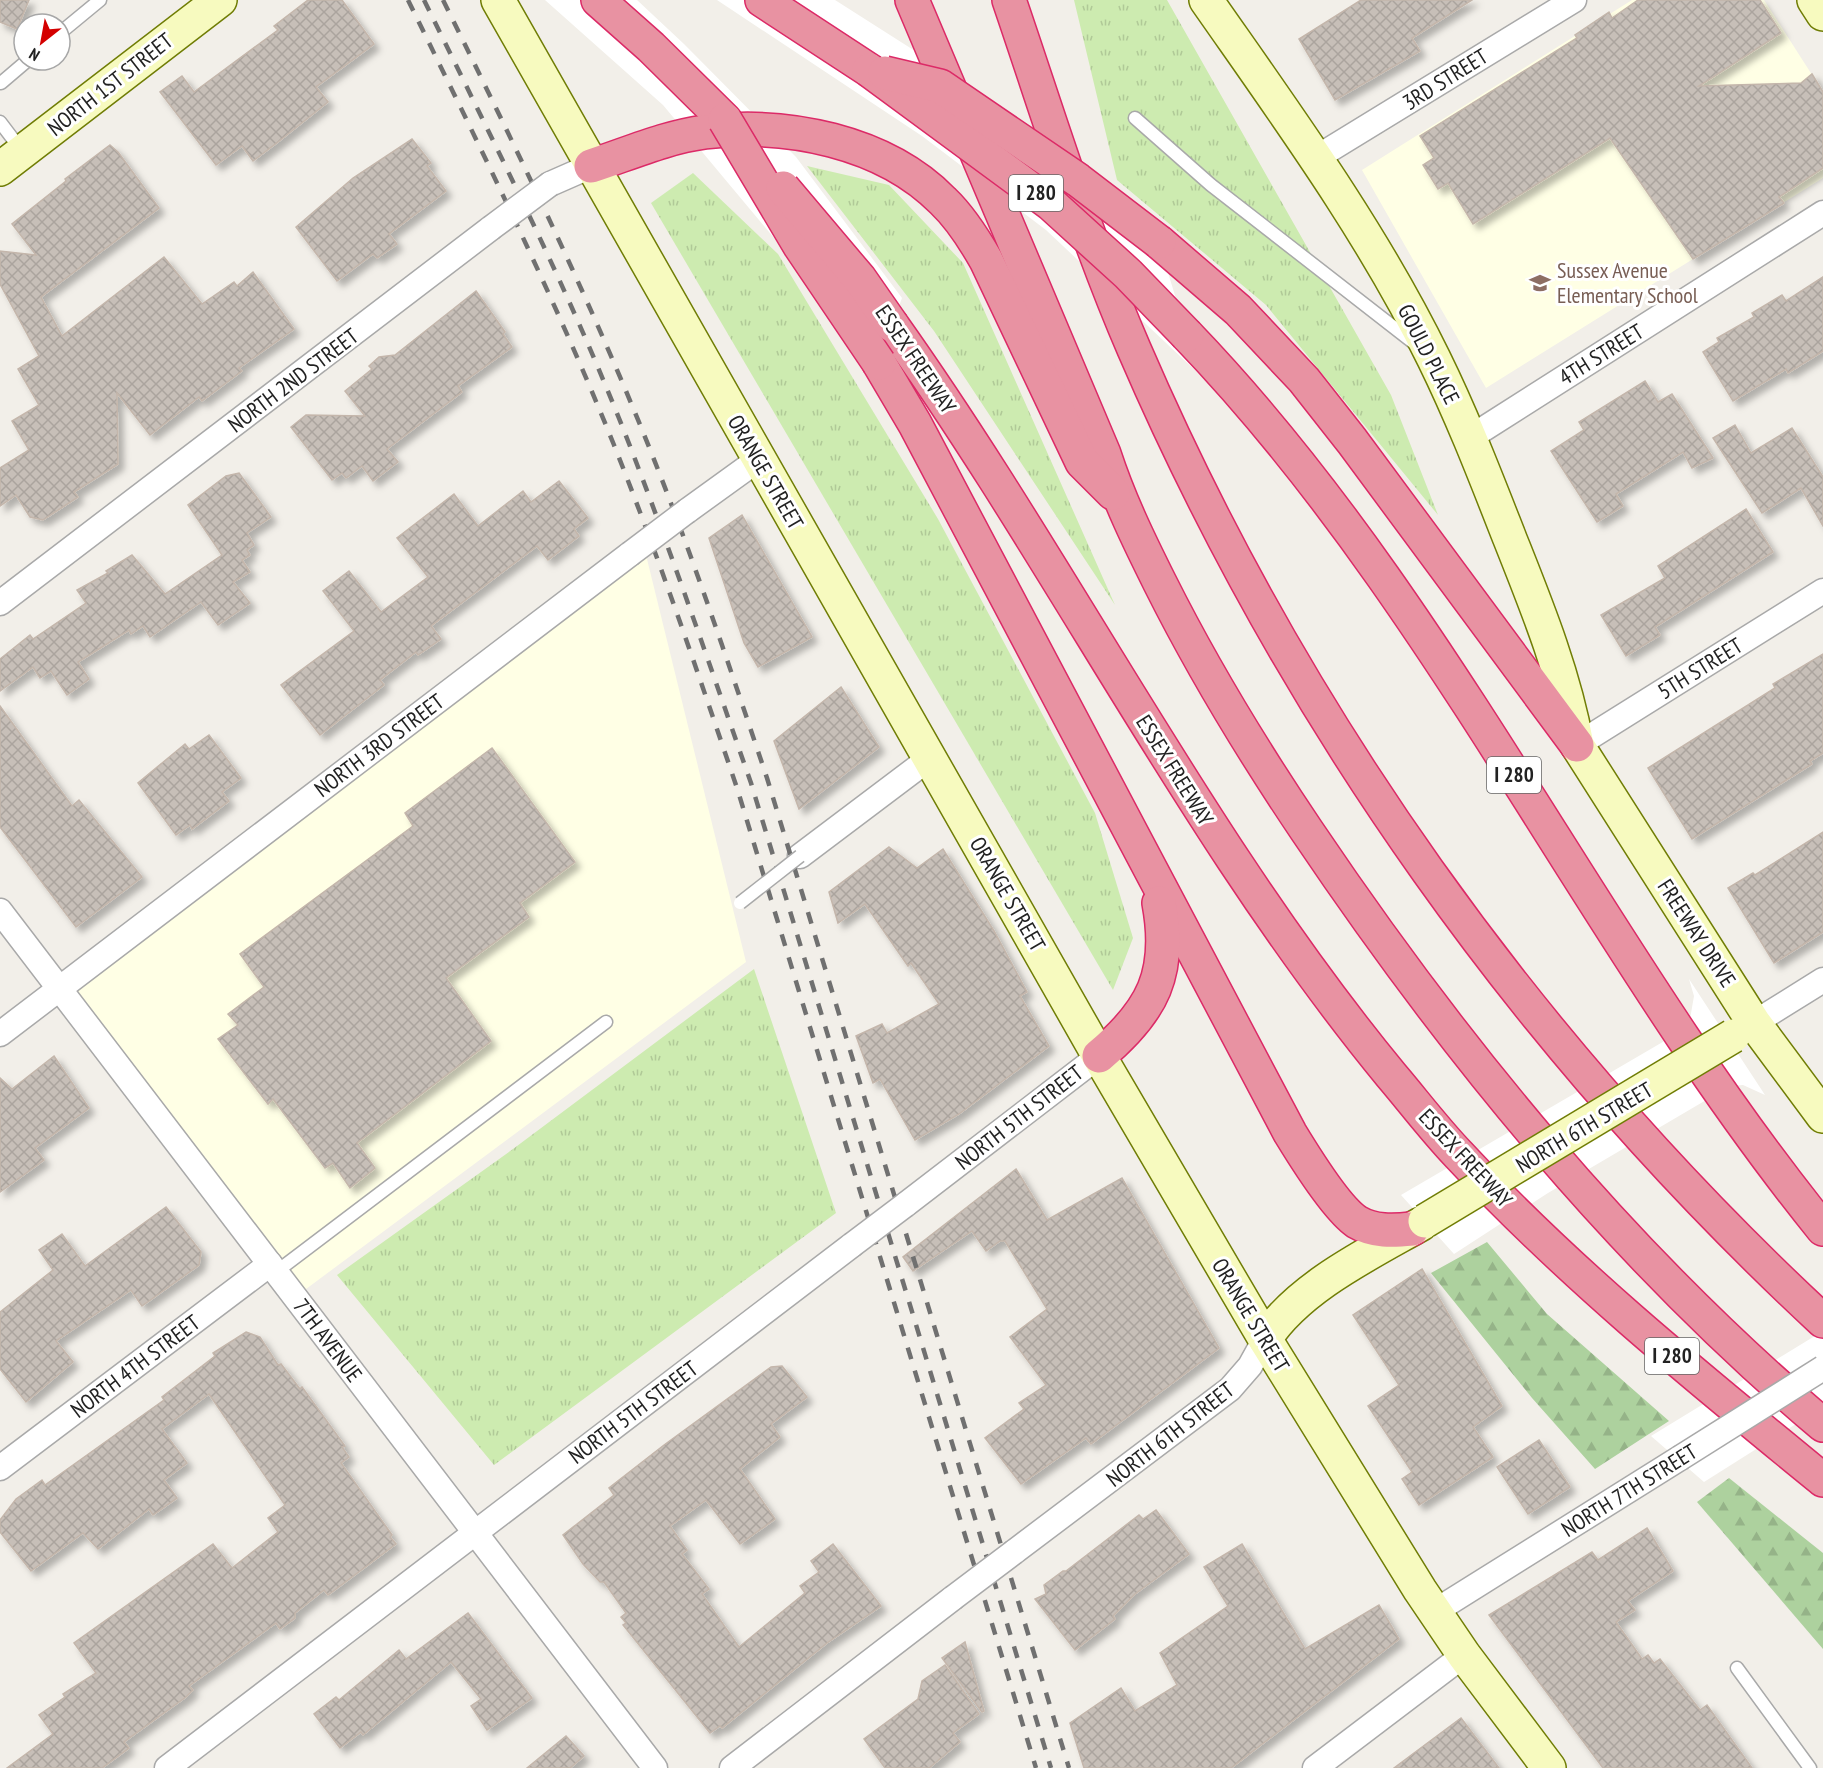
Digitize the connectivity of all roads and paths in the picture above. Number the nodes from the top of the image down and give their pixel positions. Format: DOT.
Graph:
graph roads {
  1 [pos="100,0"];
  2 [pos="220,0"];
  3 [pos="498,0"];
  4 [pos="598,0"];
  5 [pos="762,0"];
  6 [pos="912,0"];
  7 [pos="1009,0"];
  8 [pos="1206,0"];
  9 [pos="1574,0"];
  10 [pos="1814,0"];
  11 [pos="1823,14"];
  12 [pos="72,23"];
  13 [pos="869,70"];
  14 [pos="14,72"];
  15 [pos="1,83"];
  16 [pos="1135,118"];
  17 [pos="725,120"];
  18 [pos="0,122"];
  19 [pos="1316,158"];
  20 [pos="11,160"];
  21 [pos="591,166"];
  22 [pos="1823,213"];
  23 [pos="1434,358"];
  24 [pos="1471,437"];
  25 [pos="759,459"];
  26 [pos="1118,498"];
  27 [pos="1823,591"];
  28 [pos="0,603"];
  29 [pos="1577,745"];
  30 [pos="930,758"];
  31 [pos="800,856"];
  32 [pos="1149,869"];
  33 [pos="740,903"];
  34 [pos="0,911"];
  35 [pos="1823,980"];
  36 [pos="59,988"];
  37 [pos="606,1022"];
  38 [pos="1744,1030"];
  39 [pos="0,1034"];
  40 [pos="1099,1056"];
  41 [pos="1823,1116"];
  42 [pos="1418,1225"];
  43 [pos="1823,1229"];
  44 [pos="273,1268"];
  45 [pos="1823,1321"];
  46 [pos="1265,1339"];
  47 [pos="1823,1368"];
  48 [pos="1823,1425"];
  49 [pos="0,1468"];
  50 [pos="1823,1480"];
  51 [pos="475,1533"];
  52 [pos="1434,1612"];
  53 [pos="1464,1655"];
  54 [pos="1737,1668"];
  55 [pos="166,1768"];
  56 [pos="656,1768"];
  57 [pos="732,1768"];
  58 [pos="1315,1768"];
  59 [pos="1549,1768"];
  60 [pos="1810,1768"];
  1 -- 12 [label="lane"];
  2 -- 20 [label="main road, NORTH 1ST STREET"];
  3 -- 21 [label="main road, ORANGE STREET"];
  4 -- 17 [label="highway, ESSEX FREEWAY / I 280"];
  5 -- 13 [label="highway, I 280"];
  6 -- 26 [label="highway"];
  7 -- 45 [label="highway"];
  8 -- 19 [label="main road, GOULD PLACE"];
  9 -- 19 [label="street, 3RD STREET"];
  10 -- 11 [label="main road"];
  13 -- 29 [label="highway, bridge"];
  13 -- 43 [label="highway, I 280, bridge"];
  14 -- 15 [label="lane"];
  16 -- 23 [label="lane"];
  17 -- 32 [label="highway, bridge"];
  17 -- 50 [label="highway, ESSEX FREEWAY / I 280, bridge"];
  18 -- 20 [label="lane"];
  19 -- 23 [label="main road, GOULD PLACE"];
  21 -- 25 [label="main road, ORANGE STREET"];
  21 -- 26 [label="highway"];
  21 -- 28 [label="street, NORTH 2ND STREET, bridge"];
  22 -- 24 [label="street, 4TH STREET"];
  23 -- 24 [label="main road, GOULD PLACE"];
  24 -- 29 [label="main road, GOULD PLACE"];
  25 -- 30 [label="main road, ORANGE STREET"];
  25 -- 36 [label="street, NORTH 3RD STREET, bridge"];
  26 -- 48 [label="highway"];
  27 -- 29 [label="street, 5TH STREET"];
  29 -- 38 [label="main road, FREEWAY DRIVE"];
  30 -- 31 [label="street"];
  30 -- 40 [label="main road, ORANGE STREET"];
  31 -- 33 [label="lane, bridge"];
  32 -- 40 [label="highway"];
  32 -- 42 [label="highway"];
  34 -- 36 [label="street, 7TH AVENUE"];
  35 -- 38 [label="street, NORTH 6TH STREET"];
  36 -- 39 [label="street, NORTH 3RD STREET"];
  36 -- 44 [label="street, 7TH AVENUE"];
  37 -- 44 [label="lane"];
  38 -- 41 [label="main road, FREEWAY DRIVE"];
  38 -- 42 [label="main road, NORTH 6TH STREET, bridge"];
  40 -- 46 [label="main road, ORANGE STREET"];
  40 -- 51 [label="street, NORTH 5TH STREET, bridge"];
  42 -- 46 [label="main road, NORTH 6TH STREET"];
  44 -- 49 [label="street, NORTH 4TH STREET"];
  44 -- 51 [label="street, 7TH AVENUE"];
  46 -- 52 [label="main road, ORANGE STREET"];
  46 -- 57 [label="street, NORTH 6TH STREET, bridge"];
  47 -- 52 [label="street, NORTH 7TH STREET, bridge"];
  51 -- 55 [label="street, NORTH 5TH STREET"];
  51 -- 56 [label="street, 7TH AVENUE"];
  52 -- 53 [label="main road, ORANGE STREET"];
  53 -- 58 [label="street"];
  53 -- 59 [label="main road, ORANGE STREET"];
  54 -- 60 [label="lane"];
}
